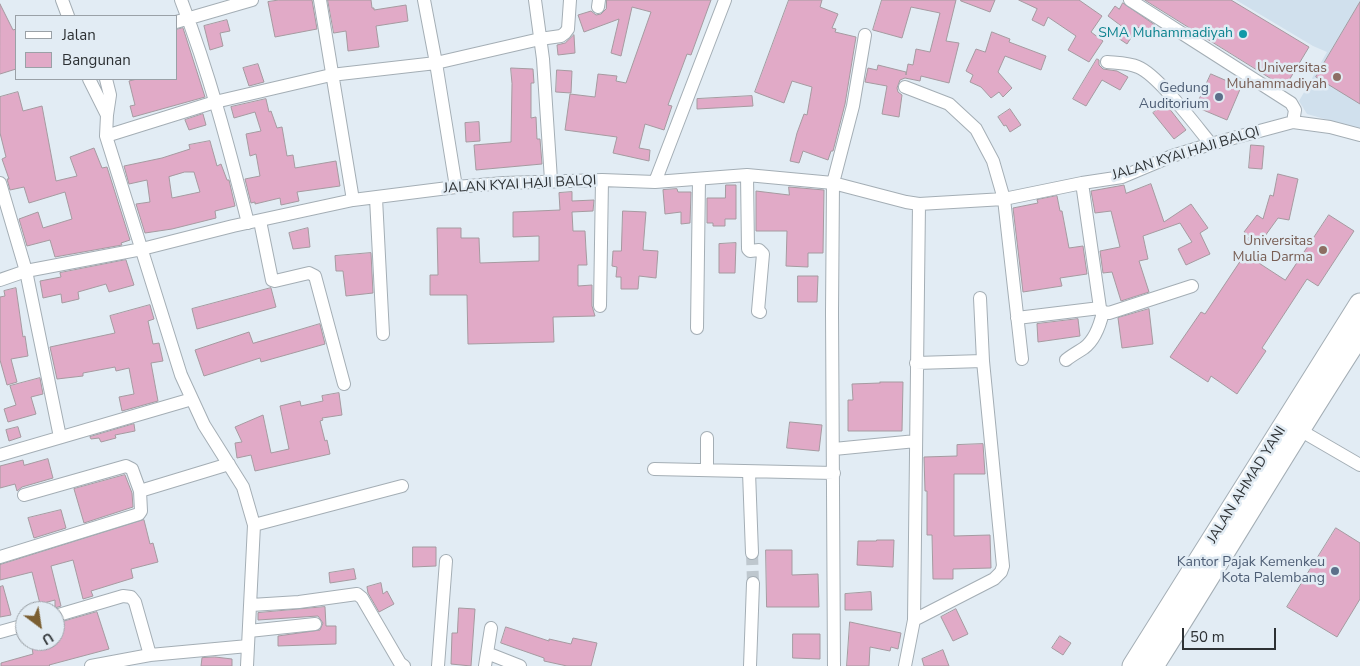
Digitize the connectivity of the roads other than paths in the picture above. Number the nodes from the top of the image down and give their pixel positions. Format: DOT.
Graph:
graph roads {
  1 [pos="181,0"];
  2 [pos="320,0"];
  3 [pos="424,0"];
  4 [pos="535,0"];
  5 [pos="570,0"];
  6 [pos="725,0"];
  7 [pos="1130,0"];
  8 [pos="243,1"];
  9 [pos="182,21"];
  10 [pos="865,35"];
  11 [pos="540,39"];
  12 [pos="1107,62"];
  13 [pos="436,63"];
  14 [pos="331,75"];
  15 [pos="90,80"];
  16 [pos="106,80"];
  17 [pos="905,87"];
  18 [pos="215,102"];
  19 [pos="107,115"];
  20 [pos="1293,122"];
  21 [pos="1360,135"];
  22 [pos="106,136"];
  23 [pos="1211,144"];
  24 [pos="747,175"];
  25 [pos="699,179"];
  26 [pos="551,180"];
  27 [pos="602,180"];
  28 [pos="654,182"];
  29 [pos="0,183"];
  30 [pos="833,183"];
  31 [pos="1082,183"];
  32 [pos="456,187"];
  33 [pos="376,198"];
  34 [pos="1004,199"];
  35 [pos="353,200"];
  36 [pos="919,204"];
  37 [pos="254,222"];
  38 [pos="142,249"];
  39 [pos="26,271"];
  40 [pos="0,280"];
  41 [pos="1192,286"];
  42 [pos="980,298"];
  43 [pos="1360,304"];
  44 [pos="600,306"];
  45 [pos="1101,310"];
  46 [pos="760,312"];
  47 [pos="1017,318"];
  48 [pos="696,328"];
  49 [pos="383,334"];
  50 [pos="1360,334"];
  51 [pos="1022,359"];
  52 [pos="1066,360"];
  53 [pos="983,361"];
  54 [pos="916,363"];
  55 [pos="344,384"];
  56 [pos="192,399"];
  57 [pos="1298,429"];
  58 [pos="60,437"];
  59 [pos="707,438"];
  60 [pos="916,441"];
  61 [pos="834,449"];
  62 [pos="0,455"];
  63 [pos="229,464"];
  64 [pos="1360,466"];
  65 [pos="654,469"];
  66 [pos="707,470"];
  67 [pos="749,472"];
  68 [pos="834,472"];
  69 [pos="402,486"];
  70 [pos="140,491"];
  71 [pos="24,495"];
  72 [pos="254,525"];
  73 [pos="752,553"];
  74 [pos="0,557"];
  75 [pos="446,561"];
  76 [pos="753,583"];
  77 [pos="250,605"];
  78 [pos="65,613"];
  79 [pos="914,620"];
  80 [pos="315,624"];
  81 [pos="15,628"];
  82 [pos="491,628"];
  83 [pos="249,631"];
  84 [pos="0,632"];
  85 [pos="248,646"];
  86 [pos="487,653"];
  87 [pos="150,655"];
  88 [pos="90,666"];
  89 [pos="247,666"];
  90 [pos="404,666"];
  91 [pos="438,666"];
  92 [pos="485,666"];
  93 [pos="520,666"];
  94 [pos="750,666"];
  95 [pos="834,666"];
  96 [pos="904,666"];
  97 [pos="1133,666"];
  98 [pos="1153,666"];
  1 -- 9 [label="street"];
  2 -- 14 [label="street"];
  3 -- 13 [label="street"];
  4 -- 11 [label="street"];
  5 -- 11 [label="street"];
  6 -- 28 [label="street"];
  7 -- 20 [label="street"];
  8 -- 9 [label="street"];
  9 -- 18 [label="street"];
  10 -- 30 [label="street"];
  11 -- 13 [label="street"];
  11 -- 26 [label="street"];
  12 -- 23 [label="street"];
  13 -- 14 [label="street"];
  13 -- 32 [label="street"];
  14 -- 18 [label="street"];
  14 -- 35 [label="street"];
  15 -- 19 [label="street"];
  16 -- 19 [label="street"];
  17 -- 34 [label="street"];
  18 -- 22 [label="street"];
  18 -- 37 [label="street"];
  19 -- 22 [label="street"];
  20 -- 21 [label="street, JALAN KYAI HAJI BALQI"];
  20 -- 23 [label="street, JALAN KYAI HAJI BALQI"];
  22 -- 38 [label="street"];
  23 -- 31 [label="street, JALAN KYAI HAJI BALQI"];
  24 -- 25 [label="street, JALAN KYAI HAJI BALQI"];
  24 -- 30 [label="street, JALAN KYAI HAJI BALQI"];
  24 -- 46 [label="street"];
  25 -- 28 [label="street, JALAN KYAI HAJI BALQI"];
  25 -- 48 [label="street"];
  26 -- 27 [label="street, JALAN KYAI HAJI BALQI"];
  26 -- 32 [label="street, JALAN KYAI HAJI BALQI"];
  27 -- 28 [label="street, JALAN KYAI HAJI BALQI"];
  27 -- 44 [label="street"];
  29 -- 39 [label="street"];
  30 -- 36 [label="street, JALAN KYAI HAJI BALQI"];
  30 -- 61 [label="street"];
  31 -- 34 [label="street, JALAN KYAI HAJI BALQI"];
  31 -- 45 [label="street"];
  32 -- 33 [label="street, JALAN KYAI HAJI BALQI"];
  33 -- 35 [label="street, JALAN KYAI HAJI BALQI"];
  33 -- 49 [label="street"];
  34 -- 36 [label="street, JALAN KYAI HAJI BALQI"];
  34 -- 47 [label="street"];
  35 -- 37 [label="street, JALAN KYAI HAJI BALQI"];
  36 -- 54 [label="street"];
  37 -- 38 [label="street, JALAN KYAI HAJI BALQI"];
  37 -- 55 [label="street"];
  38 -- 39 [label="street, JALAN KYAI HAJI BALQI"];
  38 -- 56 [label="street"];
  39 -- 40 [label="street, JALAN KYAI HAJI BALQI"];
  39 -- 58 [label="street"];
  41 -- 45 [label="street"];
  42 -- 53 [label="street"];
  43 -- 97 [label="highway, JALAN AHMAD YANI"];
  45 -- 47 [label="street"];
  45 -- 52 [label="street"];
  47 -- 51 [label="street"];
  50 -- 57 [label="highway, JALAN AHMAD YANI"];
  53 -- 54 [label="street"];
  53 -- 79 [label="street"];
  54 -- 60 [label="street"];
  56 -- 58 [label="street"];
  56 -- 63 [label="street"];
  57 -- 64 [label="street"];
  57 -- 98 [label="highway, JALAN AHMAD YANI"];
  58 -- 62 [label="street"];
  59 -- 66 [label="street"];
  60 -- 61 [label="street"];
  60 -- 79 [label="street"];
  61 -- 68 [label="street"];
  63 -- 70 [label="street"];
  63 -- 72 [label="street"];
  65 -- 66 [label="street"];
  66 -- 67 [label="street"];
  67 -- 68 [label="street"];
  67 -- 73 [label="street"];
  68 -- 95 [label="street"];
  69 -- 72 [label="street"];
  70 -- 71 [label="street"];
  70 -- 74 [label="street"];
  72 -- 77 [label="street"];
  75 -- 91 [label="street"];
  76 -- 94 [label="street"];
  77 -- 83 [label="street"];
  77 -- 90 [label="street"];
  78 -- 87 [label="street"];
  79 -- 96 [label="street"];
  80 -- 83 [label="street"];
  81 -- 84 [label="street"];
  82 -- 86 [label="street"];
  83 -- 85 [label="street"];
  85 -- 87 [label="street"];
  85 -- 89 [label="street"];
  86 -- 92 [label="street"];
  86 -- 93 [label="street"];
  87 -- 88 [label="street"];
}
